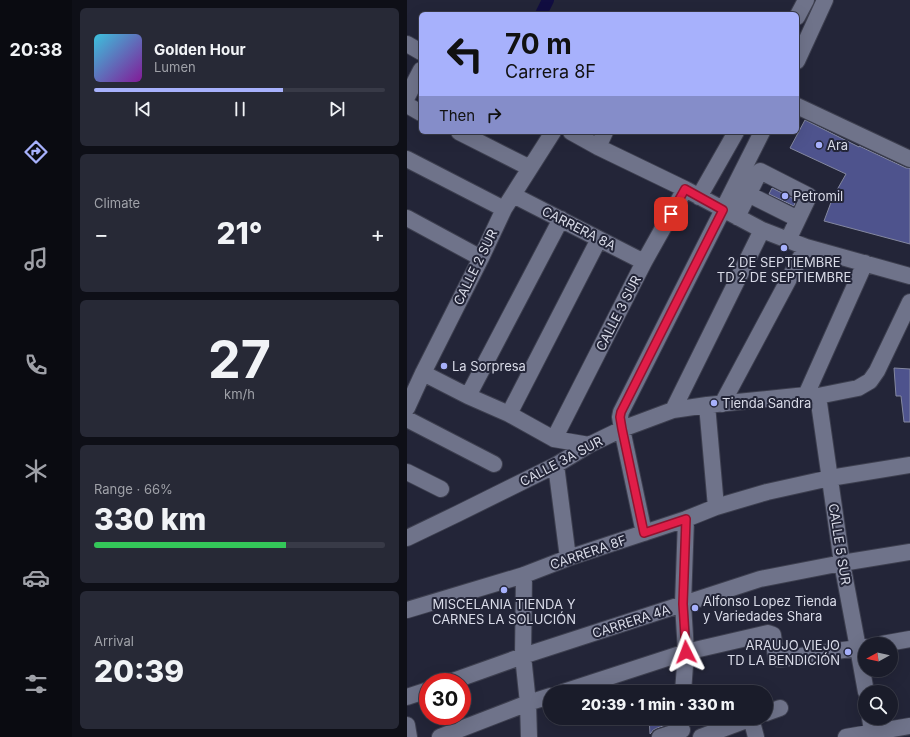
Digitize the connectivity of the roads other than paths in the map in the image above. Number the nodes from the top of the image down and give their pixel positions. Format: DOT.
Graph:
graph roads {
  1 [pos="806,0"];
  2 [pos="825,0"];
  3 [pos="799,13"];
  4 [pos="407,44"];
  5 [pos="419,51"];
  6 [pos="799,57"];
  7 [pos="419,74"];
  8 [pos="407,97"];
  9 [pos="407,105"];
  10 [pos="799,107"];
  11 [pos="419,111"];
  12 [pos="463,134"];
  13 [pos="552,134"];
  14 [pos="575,134"];
  15 [pos="604,134"];
  16 [pos="735,134"];
  17 [pos="761,134"];
  18 [pos="598,147"];
  19 [pos="407,159"];
  20 [pos="910,159"];
  21 [pos="530,168"];
  22 [pos="685,189"];
  23 [pos="748,194"];
  24 [pos="513,195"];
  25 [pos="699,197"];
  26 [pos="504,209"];
  27 [pos="730,213"];
  28 [pos="407,218"];
  29 [pos="561,219"];
  30 [pos="798,219"];
  31 [pos="762,230"];
  32 [pos="599,239"];
  33 [pos="788,240"];
  34 [pos="806,247"];
  35 [pos="481,258"];
  36 [pos="644,262"];
  37 [pos="865,263"];
  38 [pos="910,276"];
  39 [pos="910,302"];
  40 [pos="423,372"];
  41 [pos="812,395"];
  42 [pos="468,396"];
  43 [pos="408,403"];
  44 [pos="715,404"];
  45 [pos="673,410"];
  46 [pos="509,414"];
  47 [pos="407,419"];
  48 [pos="622,429"];
  49 [pos="554,439"];
  50 [pos="589,445"];
  51 [pos="494,464"];
  52 [pos="556,465"];
  53 [pos="910,465"];
  54 [pos="407,472"];
  55 [pos="830,478"];
  56 [pos="441,489"];
  57 [pos="716,507"];
  58 [pos="686,519"];
  59 [pos="644,533"];
  60 [pos="407,538"];
  61 [pos="910,552"];
  62 [pos="568,558"];
  63 [pos="842,563"];
  64 [pos="524,575"];
  65 [pos="683,604"];
  66 [pos="407,610"];
  67 [pos="860,637"];
  68 [pos="910,639"];
  69 [pos="898,641"];
  70 [pos="858,648"];
  71 [pos="686,652"];
  72 [pos="523,656"];
  73 [pos="471,675"];
  74 [pos="585,685"];
  75 [pos="684,685"];
  76 [pos="419,693"];
  77 [pos="407,697"];
  78 [pos="543,698"];
  79 [pos="528,703"];
  80 [pos="407,725"];
  81 [pos="733,725"];
  82 [pos="753,725"];
  83 [pos="910,726"];
  84 [pos="684,728"];
  85 [pos="872,729"];
  86 [pos="409,737"];
  87 [pos="440,737"];
  88 [pos="529,737"];
  89 [pos="660,737"];
  90 [pos="701,737"];
  91 [pos="756,737"];
  92 [pos="846,737"];
  1 -- 3 [label="street"];
  2 -- 6 [label="street"];
  4 -- 5 [label="street"];
  7 -- 8 [label="street"];
  9 -- 11 [label="street"];
  10 -- 20 [label="street"];
  12 -- 21 [label="street"];
  13 -- 21 [label="street, CALLE 2 SUR"];
  14 -- 18 [label="street"];
  15 -- 18 [label="street"];
  16 -- 25 [label="street"];
  17 -- 27 [label="street"];
  18 -- 22 [label="street"];
  19 -- 26 [label="street"];
  21 -- 24 [label="street, CALLE 2 SUR"];
  22 -- 25 [label="street"];
  22 -- 36 [label="street, CALLE 3 SUR"];
  23 -- 27 [label="street"];
  23 -- 30 [label="street"];
  23 -- 30 [label="street"];
  24 -- 26 [label="street, CALLE 2 SUR"];
  24 -- 29 [label="street, CARRERA 8A"];
  25 -- 27 [label="street"];
  26 -- 35 [label="street, CALLE 2 SUR"];
  27 -- 31 [label="street"];
  27 -- 48 [label="street"];
  28 -- 35 [label="street"];
  29 -- 32 [label="street, CARRERA 8A"];
  29 -- 42 [label="street"];
  30 -- 33 [label="street"];
  31 -- 33 [label="street"];
  31 -- 45 [label="street"];
  32 -- 36 [label="street, CARRERA 8A"];
  32 -- 46 [label="street"];
  33 -- 34 [label="street"];
  34 -- 37 [label="street"];
  34 -- 44 [label="street"];
  35 -- 40 [label="street, CALLE 2 SUR"];
  36 -- 49 [label="street, CALLE 3 SUR"];
  37 -- 38 [label="street"];
  37 -- 41 [label="street"];
  39 -- 41 [label="street, CALLE 3A SUR"];
  40 -- 42 [label="street"];
  40 -- 43 [label="street, CALLE 2 SUR"];
  41 -- 44 [label="street, CALLE 3A SUR"];
  41 -- 55 [label="street, CALLE 5 SUR"];
  42 -- 46 [label="street"];
  44 -- 45 [label="street, CALLE 3A SUR"];
  44 -- 57 [label="street"];
  45 -- 48 [label="street, CALLE 3A SUR"];
  46 -- 49 [label="street"];
  47 -- 51 [label="street"];
  48 -- 50 [label="street, CALLE 3A SUR"];
  48 -- 59 [label="street"];
  49 -- 50 [label="street"];
  50 -- 52 [label="street, CALLE 3A SUR"];
  52 -- 60 [label="street, CALLE 3A SUR"];
  52 -- 62 [label="street"];
  53 -- 55 [label="street, CARRERA 8F"];
  54 -- 56 [label="street"];
  55 -- 57 [label="street, CARRERA 8F"];
  55 -- 63 [label="street, CALLE 5 SUR"];
  57 -- 58 [label="street, CARRERA 8F"];
  58 -- 59 [label="street, CARRERA 8F"];
  58 -- 65 [label="street"];
  59 -- 62 [label="street, CARRERA 8F"];
  61 -- 63 [label="street, CARRERA 4A"];
  62 -- 64 [label="street, CARRERA 8F"];
  63 -- 65 [label="street, CARRERA 4A"];
  63 -- 67 [label="street, CALLE 5 SUR"];
  64 -- 66 [label="street, CARRERA 8F"];
  64 -- 72 [label="street"];
  65 -- 71 [label="street"];
  65 -- 72 [label="street, CARRERA 4A"];
  68 -- 69 [label="street"];
  70 -- 71 [label="street"];
  71 -- 74 [label="street"];
  71 -- 75 [label="street"];
  72 -- 73 [label="street, CARRERA 4A"];
  72 -- 79 [label="street"];
  76 -- 77 [label="street"];
  78 -- 79 [label="street"];
  79 -- 87 [label="street"];
  79 -- 88 [label="street"];
  80 -- 86 [label="street"];
  81 -- 90 [label="street"];
  82 -- 91 [label="street"];
  83 -- 85 [label="street"];
  84 -- 89 [label="street"];
  85 -- 92 [label="street"];
}
